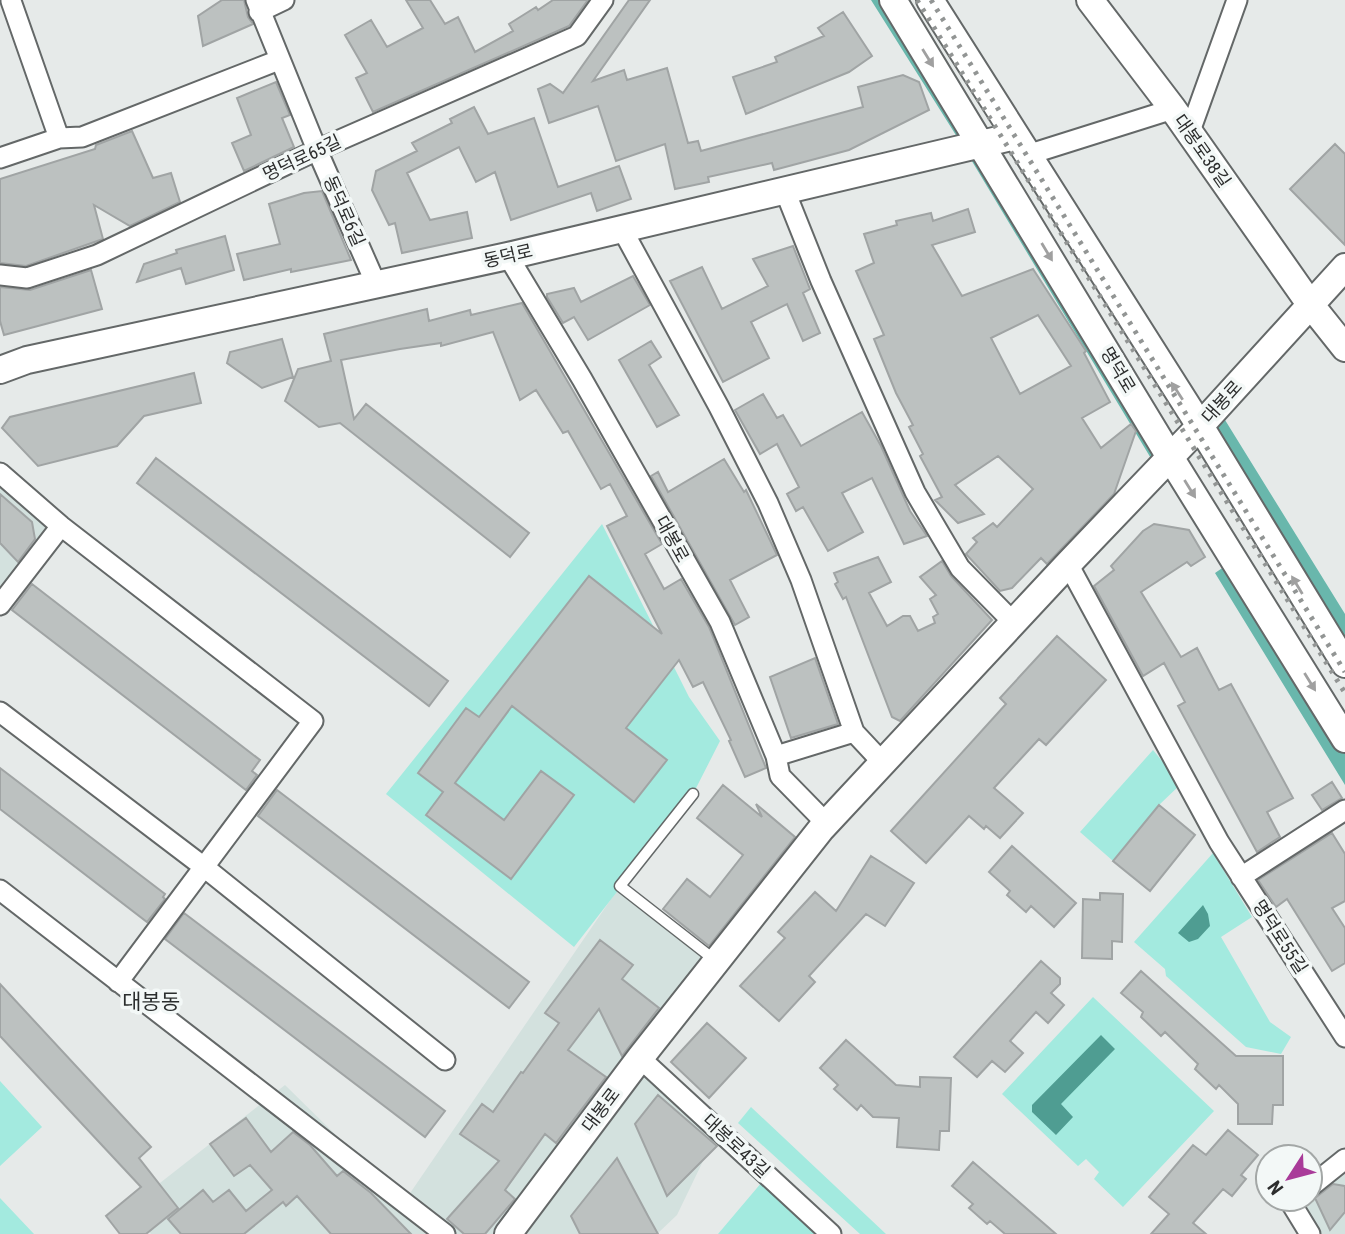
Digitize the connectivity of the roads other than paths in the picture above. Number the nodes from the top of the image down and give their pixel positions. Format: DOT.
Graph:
graph roads {
  1 [pos="284,0"];
  2 [pos="892,0"];
  3 [pos="930,0"];
  4 [pos="1090,0"];
  5 [pos="1237,0"];
  6 [pos="11,1"];
  7 [pos="593,5"];
  8 [pos="258,6"];
  9 [pos="279,60"];
  10 [pos="1173,109"];
  11 [pos="1189,134"];
  12 [pos="59,138"];
  13 [pos="981,144"];
  14 [pos="1021,146"];
  15 [pos="317,150"];
  16 [pos="0,158"];
  17 [pos="785,191"];
  18 [pos="622,229"];
  19 [pos="508,256"];
  20 [pos="1345,267"];
  21 [pos="0,275"];
  22 [pos="376,285"];
  23 [pos="1310,304"];
  24 [pos="1345,348"];
  25 [pos="0,370"];
  26 [pos="1200,426"];
  27 [pos="1170,457"];
  28 [pos="0,473"];
  29 [pos="61,526"];
  30 [pos="1068,564"];
  31 [pos="0,605"];
  32 [pos="1013,622"];
  33 [pos="1345,664"];
  34 [pos="0,712"];
  35 [pos="854,732"];
  36 [pos="1345,738"];
  37 [pos="776,756"];
  38 [pos="883,762"];
  39 [pos="693,794"];
  40 [pos="1345,810"];
  41 [pos="826,822"];
  42 [pos="204,867"];
  43 [pos="1241,877"];
  44 [pos="0,891"];
  45 [pos="716,962"];
  46 [pos="118,982"];
  47 [pos="1345,1037"];
  48 [pos="640,1058"];
  49 [pos="445,1060"];
  50 [pos="1345,1159"];
  51 [pos="1324,1176"];
  52 [pos="1297,1213"];
  53 [pos="445,1234"];
  54 [pos="508,1234"];
  55 [pos="831,1234"];
  56 [pos="1310,1234"];
  1 -- 8 [label="street, 동덕로6길"];
  2 -- 13 [label="street, 명덕로, one-way"];
  3 -- 14 [label="street"];
  4 -- 10 [label="street, 대봉로38길"];
  5 -- 11 [label="street"];
  6 -- 12 [label="street"];
  7 -- 15 [label="street, 명덕로65길"];
  8 -- 9 [label="street, 동덕로6길"];
  9 -- 12 [label="street"];
  9 -- 15 [label="street, 동덕로6길"];
  10 -- 11 [label="street, 대봉로38길"];
  10 -- 14 [label="street"];
  11 -- 23 [label="street, 대봉로38길"];
  12 -- 16 [label="street"];
  13 -- 14 [label="street, 동덕로"];
  13 -- 17 [label="street, 동덕로"];
  13 -- 27 [label="street, 명덕로, one-way"];
  26 -- 14 [label="street, one-way"];
  15 -- 21 [label="street, 명덕로65길"];
  15 -- 22 [label="street, 동덕로6길"];
  17 -- 18 [label="street, 동덕로"];
  17 -- 32 [label="street"];
  18 -- 19 [label="street, 동덕로"];
  18 -- 35 [label="street"];
  19 -- 22 [label="street, 동덕로"];
  19 -- 37 [label="street, 대봉로"];
  20 -- 23 [label="street, 대봉로"];
  22 -- 25 [label="street, 동덕로"];
  23 -- 24 [label="street, 대봉로38길"];
  23 -- 26 [label="street, 대봉로"];
  26 -- 27 [label="street, 대봉로"];
  33 -- 26 [label="street, one-way"];
  27 -- 30 [label="street, 대봉로"];
  27 -- 36 [label="street, 명덕로, one-way"];
  28 -- 29 [label="street"];
  29 -- 31 [label="street"];
  29 -- 42 [label="street"];
  30 -- 32 [label="street, 대봉로"];
  30 -- 43 [label="street, 명덕로55길"];
  32 -- 38 [label="street, 대봉로"];
  34 -- 42 [label="street"];
  35 -- 37 [label="street"];
  35 -- 38 [label="street"];
  37 -- 41 [label="street, 대봉로"];
  38 -- 41 [label="street, 대봉로"];
  39 -- 45 [label="lane"];
  40 -- 43 [label="street"];
  41 -- 45 [label="street, 대봉로"];
  42 -- 46 [label="street"];
  42 -- 49 [label="street"];
  43 -- 47 [label="street, 명덕로55길"];
  44 -- 46 [label="street"];
  45 -- 48 [label="street, 대봉로"];
  46 -- 53 [label="street"];
  48 -- 54 [label="street, 대봉로"];
  48 -- 55 [label="street, 대봉로43길"];
  50 -- 51 [label="street"];
  52 -- 56 [label="street"];
}
